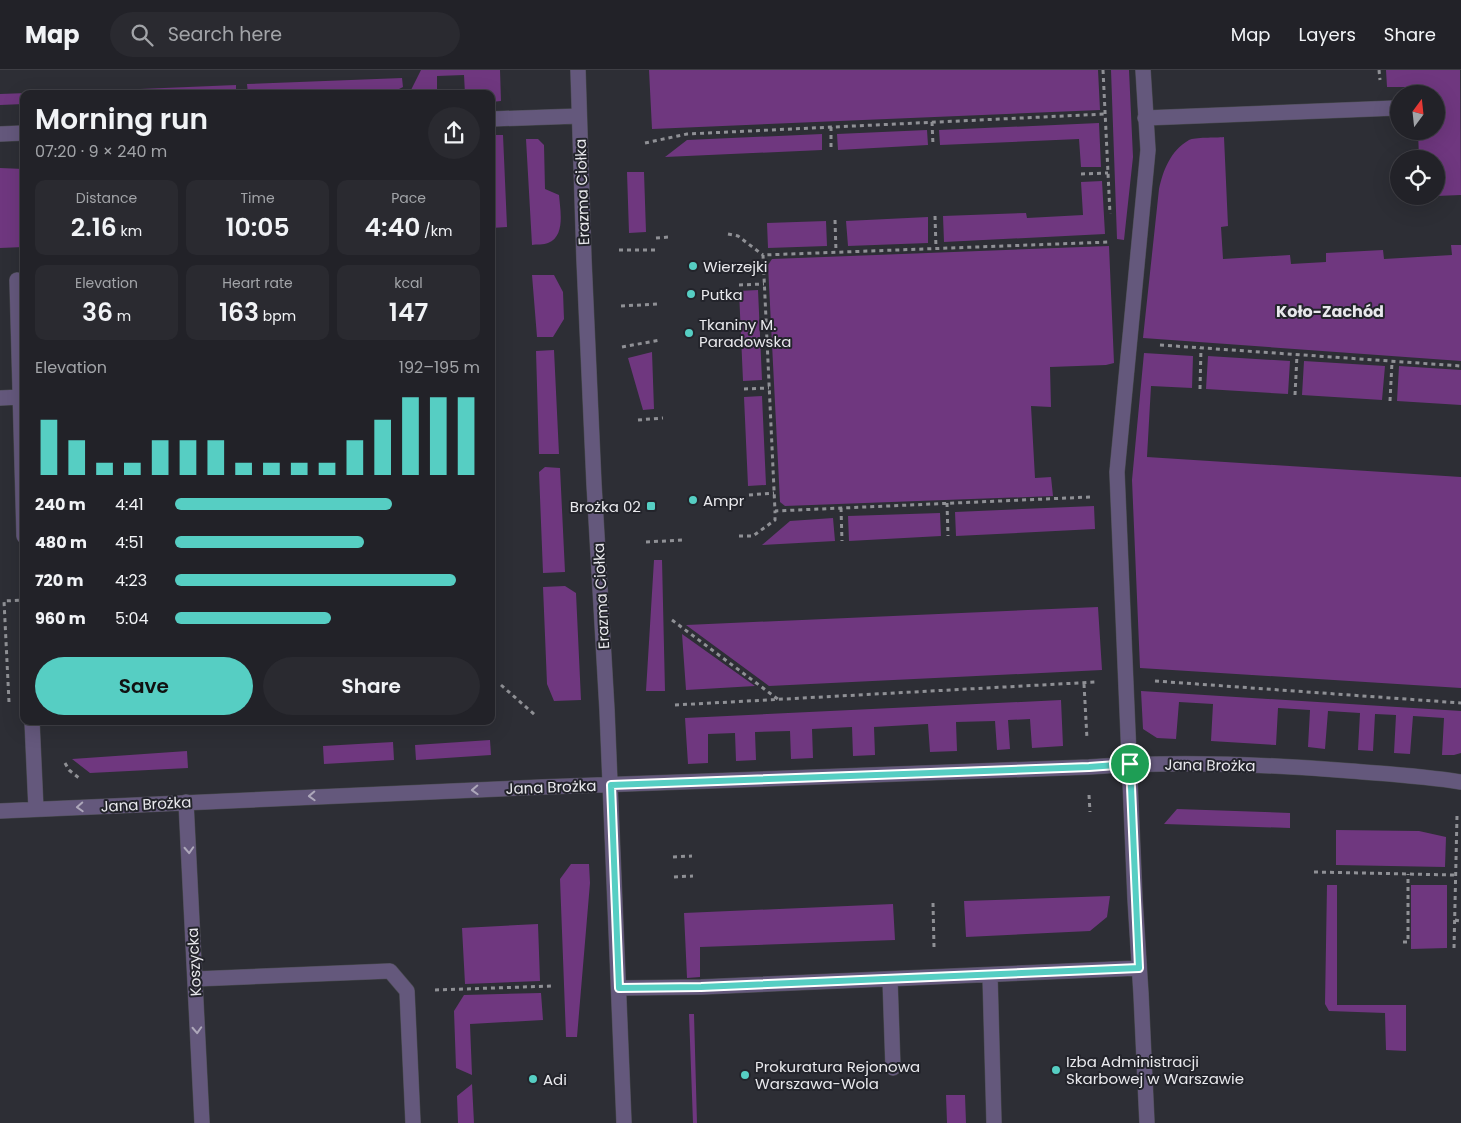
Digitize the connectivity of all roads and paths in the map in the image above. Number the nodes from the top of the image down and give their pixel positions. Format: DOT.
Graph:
graph roads {
  1 [pos="578,70"];
  2 [pos="1103,70"];
  3 [pos="1143,70"];
  4 [pos="1390,108"];
  5 [pos="1105,114"];
  6 [pos="579,116"];
  7 [pos="1145,118"];
  8 [pos="495,119"];
  9 [pos="932,122"];
  10 [pos="831,127"];
  11 [pos="20,133"];
  12 [pos="0,134"];
  13 [pos="646,143"];
  14 [pos="933,145"];
  15 [pos="832,150"];
  16 [pos="1108,173"];
  17 [pos="1081,174"];
  18 [pos="935,216"];
  19 [pos="835,220"];
  20 [pos="1110,222"];
  21 [pos="728,234"];
  22 [pos="669,237"];
  23 [pos="656,238"];
  24 [pos="936,248"];
  25 [pos="619,250"];
  26 [pos="657,250"];
  27 [pos="1112,251"];
  28 [pos="836,252"];
  29 [pos="763,255"];
  30 [pos="17,280"];
  31 [pos="739,284"];
  32 [pos="764,284"];
  33 [pos="659,304"];
  34 [pos="621,306"];
  35 [pos="660,340"];
  36 [pos="1129,343"];
  37 [pos="622,347"];
  38 [pos="1201,348"];
  39 [pos="1297,355"];
  40 [pos="1392,362"];
  41 [pos="1461,366"];
  42 [pos="769,388"];
  43 [pos="744,389"];
  44 [pos="1200,389"];
  45 [pos="1295,395"];
  46 [pos="20,397"];
  47 [pos="0,398"];
  48 [pos="1390,401"];
  49 [pos="664,418"];
  50 [pos="638,420"];
  51 [pos="774,493"];
  52 [pos="749,495"];
  53 [pos="1118,497"];
  54 [pos="947,503"];
  55 [pos="841,508"];
  56 [pos="775,511"];
  57 [pos="739,536"];
  58 [pos="948,536"];
  59 [pos="682,540"];
  60 [pos="842,541"];
  61 [pos="646,542"];
  62 [pos="20,600"];
  63 [pos="672,620"];
  64 [pos="1126,680"];
  65 [pos="501,685"];
  66 [pos="779,700"];
  67 [pos="1461,702"];
  68 [pos="10,704"];
  69 [pos="675,705"];
  70 [pos="536,716"];
  71 [pos="32,725"];
  72 [pos="1130,764"];
  73 [pos="1461,782"];
  74 [pos="611,785"];
  75 [pos="186,802"];
  76 [pos="36,808"];
  77 [pos="0,810"];
  78 [pos="1456,816"];
  79 [pos="673,856"];
  80 [pos="692,856"];
  81 [pos="1314,872"];
  82 [pos="1408,874"];
  83 [pos="1456,875"];
  84 [pos="674,876"];
  85 [pos="693,876"];
  86 [pos="932,903"];
  87 [pos="1455,920"];
  88 [pos="933,921"];
  89 [pos="1461,921"];
  90 [pos="1403,942"];
  91 [pos="1454,948"];
  92 [pos="1139,968"];
  93 [pos="990,975"];
  94 [pos="195,979"];
  95 [pos="890,979"];
  96 [pos="552,986"];
  97 [pos="619,988"];
  98 [pos="407,991"];
  99 [pos="894,1068"];
  100 [pos="202,1123"];
  101 [pos="413,1123"];
  102 [pos="624,1123"];
  103 [pos="994,1123"];
  104 [pos="1147,1123"];
  1 -- 6 [label="street, Erazma Ciołka"];
  2 -- 5 [label="path"];
  3 -- 7 [label="street"];
  4 -- 7 [label="street"];
  5 -- 9 [label="path"];
  5 -- 16 [label="path"];
  6 -- 8 [label="street"];
  6 -- 74 [label="street, Erazma Ciołka"];
  7 -- 36 [label="street"];
  9 -- 10 [label="path"];
  9 -- 14 [label="path"];
  10 -- 13 [label="path"];
  10 -- 15 [label="path"];
  11 -- 12 [label="street"];
  16 -- 17 [label="path"];
  16 -- 20 [label="path"];
  18 -- 24 [label="path"];
  19 -- 28 [label="path"];
  21 -- 29 [label="path"];
  22 -- 23 [label="path"];
  24 -- 27 [label="path"];
  24 -- 28 [label="path"];
  25 -- 26 [label="path"];
  28 -- 29 [label="path"];
  29 -- 32 [label="path"];
  30 -- 46 [label="street"];
  31 -- 32 [label="path"];
  32 -- 42 [label="path"];
  33 -- 34 [label="path"];
  35 -- 37 [label="path"];
  36 -- 38 [label="path"];
  36 -- 53 [label="street"];
  38 -- 39 [label="path"];
  38 -- 44 [label="path"];
  39 -- 40 [label="path"];
  39 -- 45 [label="path"];
  40 -- 41 [label="path"];
  40 -- 48 [label="path"];
  42 -- 43 [label="path"];
  42 -- 51 [label="path"];
  46 -- 47 [label="street"];
  49 -- 50 [label="path"];
  51 -- 52 [label="path"];
  51 -- 56 [label="path"];
  53 -- 54 [label="path"];
  53 -- 64 [label="street"];
  54 -- 55 [label="path"];
  54 -- 58 [label="path"];
  55 -- 56 [label="path"];
  55 -- 60 [label="path"];
  56 -- 57 [label="path"];
  59 -- 61 [label="path"];
  62 -- 68 [label="path"];
  63 -- 66 [label="path"];
  64 -- 66 [label="path"];
  64 -- 67 [label="path"];
  64 -- 72 [label="street"];
  65 -- 70 [label="path"];
  66 -- 69 [label="path"];
  71 -- 76 [label="street"];
  72 -- 73 [label="street, Jana Brożka"];
  72 -- 74 [label="street, Jana Brożka"];
  72 -- 92 [label="street"];
  74 -- 75 [label="street, Jana Brożka, one-way"];
  74 -- 97 [label="street, Erazma Ciołka"];
  75 -- 76 [label="street, Jana Brożka, one-way"];
  75 -- 94 [label="street, Koszycka, one-way"];
  76 -- 77 [label="street, Jana Brożka"];
  78 -- 83 [label="path"];
  79 -- 80 [label="path"];
  81 -- 82 [label="path"];
  82 -- 83 [label="path"];
  82 -- 90 [label="path"];
  83 -- 87 [label="path"];
  84 -- 85 [label="path"];
  86 -- 88 [label="path"];
  87 -- 89 [label="path"];
  87 -- 91 [label="path"];
  92 -- 93 [label="street"];
  92 -- 104 [label="street"];
  93 -- 95 [label="street"];
  93 -- 103 [label="street"];
  94 -- 98 [label="street"];
  94 -- 100 [label="street, Koszycka, one-way"];
  95 -- 97 [label="street"];
  95 -- 99 [label="street"];
  96 -- 98 [label="path"];
  97 -- 102 [label="street, Erazma Ciołka"];
  98 -- 101 [label="street"];
}
